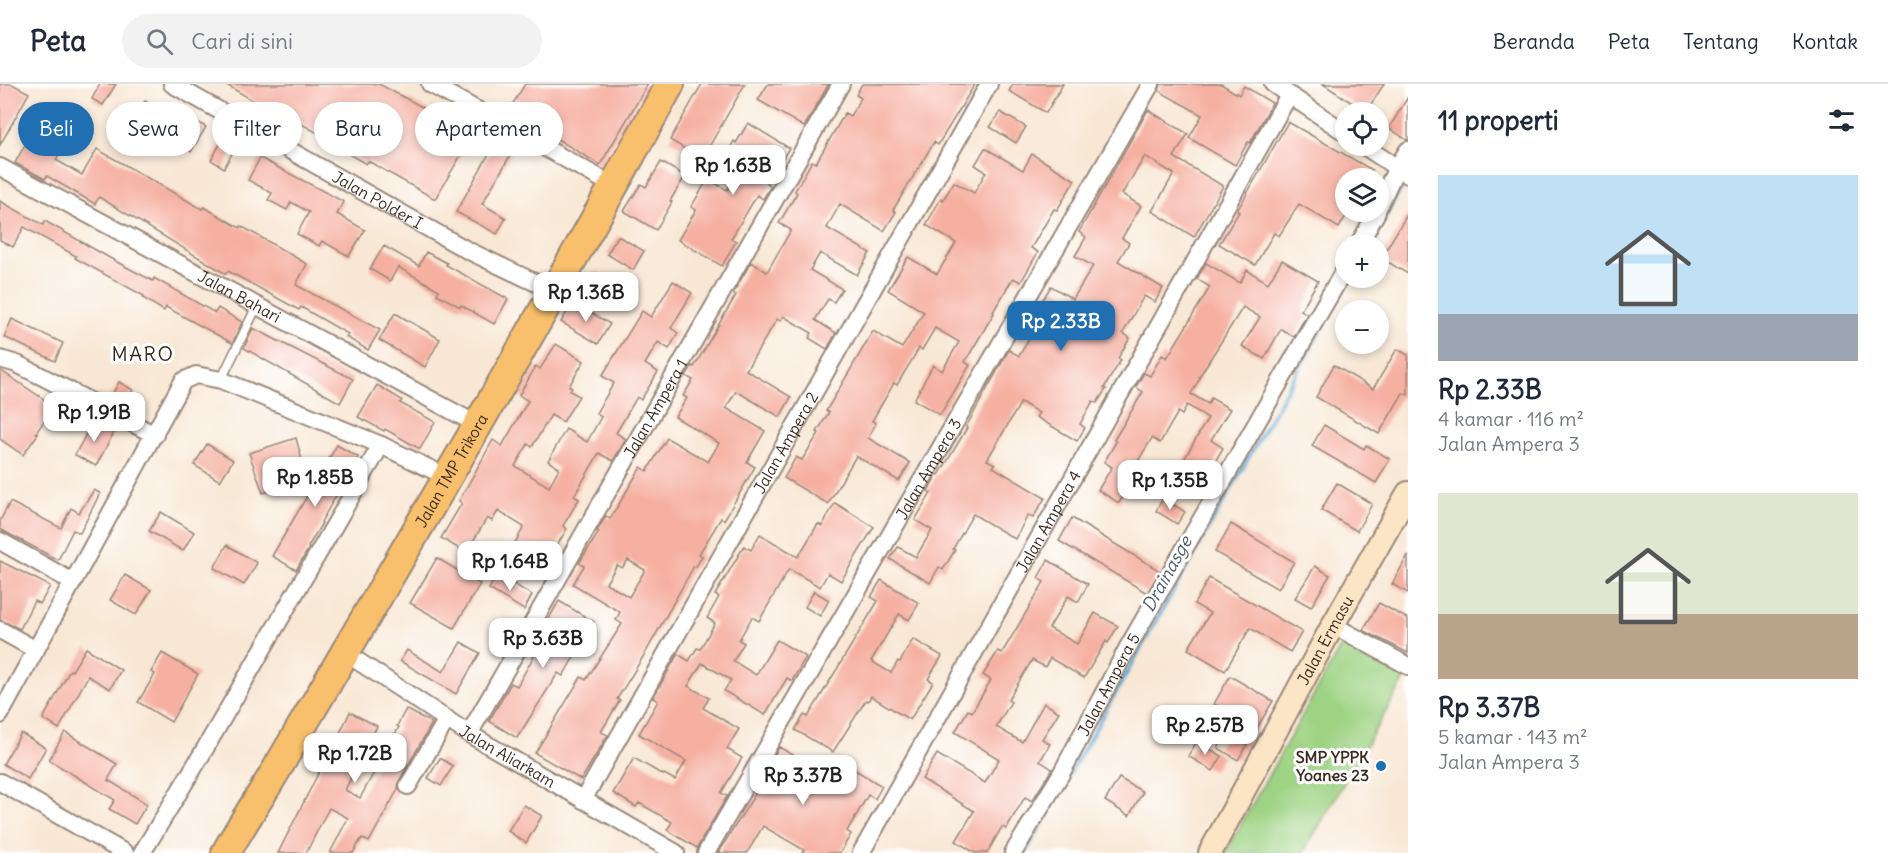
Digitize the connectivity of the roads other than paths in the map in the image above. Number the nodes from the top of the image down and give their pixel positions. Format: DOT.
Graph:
graph roads {
  1 [pos="172,84"];
  2 [pos="430,84"];
  3 [pos="670,84"];
  4 [pos="841,84"];
  5 [pos="989,84"];
  6 [pos="1151,84"];
  7 [pos="1273,84"];
  8 [pos="1289,94"];
  9 [pos="1335,125"];
  10 [pos="1408,150"];
  11 [pos="1379,156"];
  12 [pos="0,167"];
  13 [pos="1402,171"];
  14 [pos="614,186"];
  15 [pos="1389,192"];
  16 [pos="1335,286"];
  17 [pos="553,291"];
  18 [pos="257,306"];
  19 [pos="0,359"];
  20 [pos="221,380"];
  21 [pos="478,425"];
  22 [pos="155,435"];
  23 [pos="381,445"];
  24 [pos="447,477"];
  25 [pos="1408,493"];
  26 [pos="0,541"];
  27 [pos="73,582"];
  28 [pos="1334,625"];
  29 [pos="0,630"];
  30 [pos="36,650"];
  31 [pos="344,652"];
  32 [pos="1408,666"];
  33 [pos="0,715"];
  34 [pos="447,719"];
  35 [pos="469,734"];
  36 [pos="0,782"];
  37 [pos="408,786"];
  38 [pos="583,800"];
  39 [pos="125,853"];
  40 [pos="142,853"];
  41 [pos="226,853"];
  42 [pos="676,853"];
  43 [pos="706,853"];
  44 [pos="861,853"];
  45 [pos="1013,853"];
  46 [pos="1210,853"];
  1 -- 17 [label="street, Jalan Polder I"];
  2 -- 14 [label="street"];
  3 -- 14 [label="highway, Jalan TMP Trikora"];
  4 -- 35 [label="street, Jalan Ampera 1"];
  5 -- 38 [label="street, Jalan Ampera 2"];
  6 -- 43 [label="street, Jalan Ampera 3"];
  7 -- 8 [label="street"];
  8 -- 9 [label="street"];
  8 -- 44 [label="street, Jalan Ampera 4"];
  10 -- 13 [label="street"];
  11 -- 13 [label="street"];
  12 -- 18 [label="street, Jalan Bahari"];
  13 -- 15 [label="street"];
  14 -- 17 [label="highway, Jalan TMP Trikora"];
  16 -- 45 [label="street, Jalan Ampera 5"];
  17 -- 21 [label="highway, Jalan TMP Trikora"];
  18 -- 20 [label="lane"];
  18 -- 21 [label="street, Jalan Bahari"];
  19 -- 22 [label="street"];
  20 -- 22 [label="street"];
  20 -- 23 [label="street"];
  21 -- 24 [label="highway, Jalan TMP Trikora"];
  22 -- 27 [label="street"];
  23 -- 24 [label="street"];
  23 -- 40 [label="street"];
  24 -- 31 [label="highway, Jalan TMP Trikora"];
  25 -- 28 [label="street, Jalan Ermasu"];
  26 -- 27 [label="street"];
  27 -- 30 [label="street"];
  28 -- 32 [label="street"];
  28 -- 46 [label="street, Jalan Ermasu"];
  29 -- 30 [label="street"];
  30 -- 33 [label="street"];
  31 -- 34 [label="street, Jalan Aliarkam"];
  31 -- 41 [label="highway, Jalan TMP Trikora"];
  34 -- 35 [label="street, Jalan Aliarkam"];
  34 -- 37 [label="street"];
  35 -- 38 [label="street, Jalan Aliarkam"];
  36 -- 39 [label="street"];
  38 -- 42 [label="street, Jalan Aliarkam"];
}
